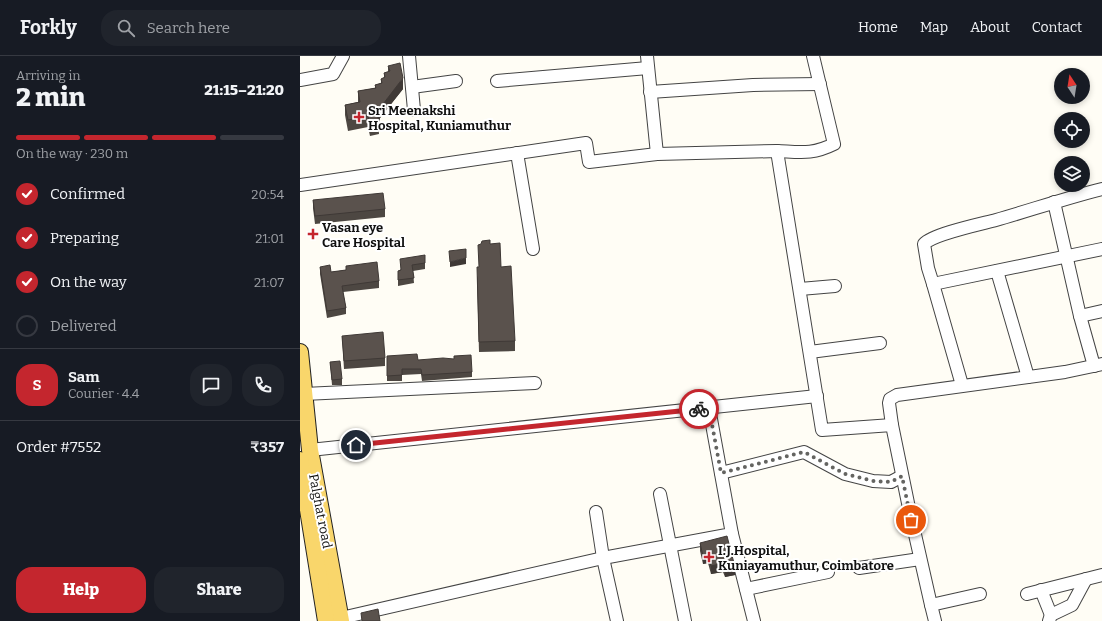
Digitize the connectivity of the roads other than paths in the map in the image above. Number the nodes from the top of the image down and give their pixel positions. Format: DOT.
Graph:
graph roads {
  1 [pos="343,56"];
  2 [pos="409,56"];
  3 [pos="647,56"];
  4 [pos="813,56"];
  5 [pos="648,68"];
  6 [pos="300,80"];
  7 [pos="456,81"];
  8 [pos="497,81"];
  9 [pos="820,84"];
  10 [pos="412,87"];
  11 [pos="650,92"];
  12 [pos="414,110"];
  13 [pos="777,150"];
  14 [pos="517,153"];
  15 [pos="657,154"];
  16 [pos="300,185"];
  17 [pos="1102,189"];
  18 [pos="1054,202"];
  19 [pos="532,249"];
  20 [pos="1102,249"];
  21 [pos="1066,257"];
  22 [pos="997,271"];
  23 [pos="932,284"];
  24 [pos="835,286"];
  25 [pos="800,289"];
  26 [pos="1102,311"];
  27 [pos="1080,316"];
  28 [pos="880,343"];
  29 [pos="300,352"];
  30 [pos="810,352"];
  31 [pos="1098,365"];
  32 [pos="1028,376"];
  33 [pos="535,383"];
  34 [pos="962,385"];
  35 [pos="304,394"];
  36 [pos="817,396"];
  37 [pos="709,408"];
  38 [pos="892,425"];
  39 [pos="305,455"];
  40 [pos="721,473"];
  41 [pos="902,476"];
  42 [pos="660,494"];
  43 [pos="596,512"];
  44 [pos="732,534"];
  45 [pos="670,546"];
  46 [pos="603,558"];
  47 [pos="920,559"];
  48 [pos="859,568"];
  49 [pos="828,572"];
  50 [pos="1102,575"];
  51 [pos="1086,579"];
  52 [pos="746,589"];
  53 [pos="1042,590"];
  54 [pos="980,594"];
  55 [pos="1027,594"];
  56 [pos="931,606"];
  57 [pos="1050,618"];
  58 [pos="336,620"];
  59 [pos="617,621"];
  60 [pos="685,621"];
  61 [pos="754,621"];
  62 [pos="935,621"];
  1 -- 6 [label="street"];
  2 -- 10 [label="street"];
  3 -- 5 [label="street"];
  4 -- 9 [label="street"];
  5 -- 8 [label="street"];
  5 -- 11 [label="street"];
  7 -- 10 [label="street"];
  9 -- 11 [label="street"];
  9 -- 13 [label="street"];
  10 -- 12 [label="street"];
  11 -- 15 [label="street"];
  13 -- 15 [label="street"];
  13 -- 25 [label="street"];
  14 -- 15 [label="street"];
  14 -- 16 [label="street"];
  14 -- 19 [label="street"];
  17 -- 18 [label="street"];
  18 -- 21 [label="street"];
  18 -- 23 [label="street"];
  20 -- 21 [label="street"];
  21 -- 22 [label="street"];
  21 -- 27 [label="street"];
  22 -- 23 [label="street"];
  22 -- 32 [label="street"];
  23 -- 34 [label="street"];
  24 -- 25 [label="street"];
  25 -- 30 [label="street"];
  26 -- 27 [label="street"];
  27 -- 31 [label="street"];
  28 -- 30 [label="street"];
  29 -- 35 [label="main road, Palghat road"];
  30 -- 36 [label="street"];
  31 -- 32 [label="street"];
  32 -- 34 [label="street"];
  33 -- 35 [label="street"];
  34 -- 38 [label="street"];
  35 -- 39 [label="main road, Palghat road"];
  36 -- 37 [label="street"];
  36 -- 38 [label="street"];
  37 -- 39 [label="street"];
  37 -- 40 [label="street"];
  38 -- 41 [label="street"];
  39 -- 58 [label="main road, Palghat road"];
  40 -- 41 [label="street"];
  40 -- 44 [label="street"];
  41 -- 47 [label="street"];
  42 -- 45 [label="street"];
  43 -- 46 [label="street"];
  44 -- 45 [label="street"];
  44 -- 52 [label="street"];
  45 -- 46 [label="street"];
  45 -- 60 [label="street"];
  46 -- 58 [label="street"];
  46 -- 59 [label="street"];
  47 -- 48 [label="street"];
  47 -- 56 [label="street"];
  49 -- 52 [label="street"];
  50 -- 51 [label="street"];
  51 -- 53 [label="street"];
  51 -- 57 [label="street"];
  52 -- 61 [label="street"];
  53 -- 55 [label="street"];
  53 -- 57 [label="street"];
  54 -- 56 [label="street"];
  56 -- 62 [label="street"];
}
